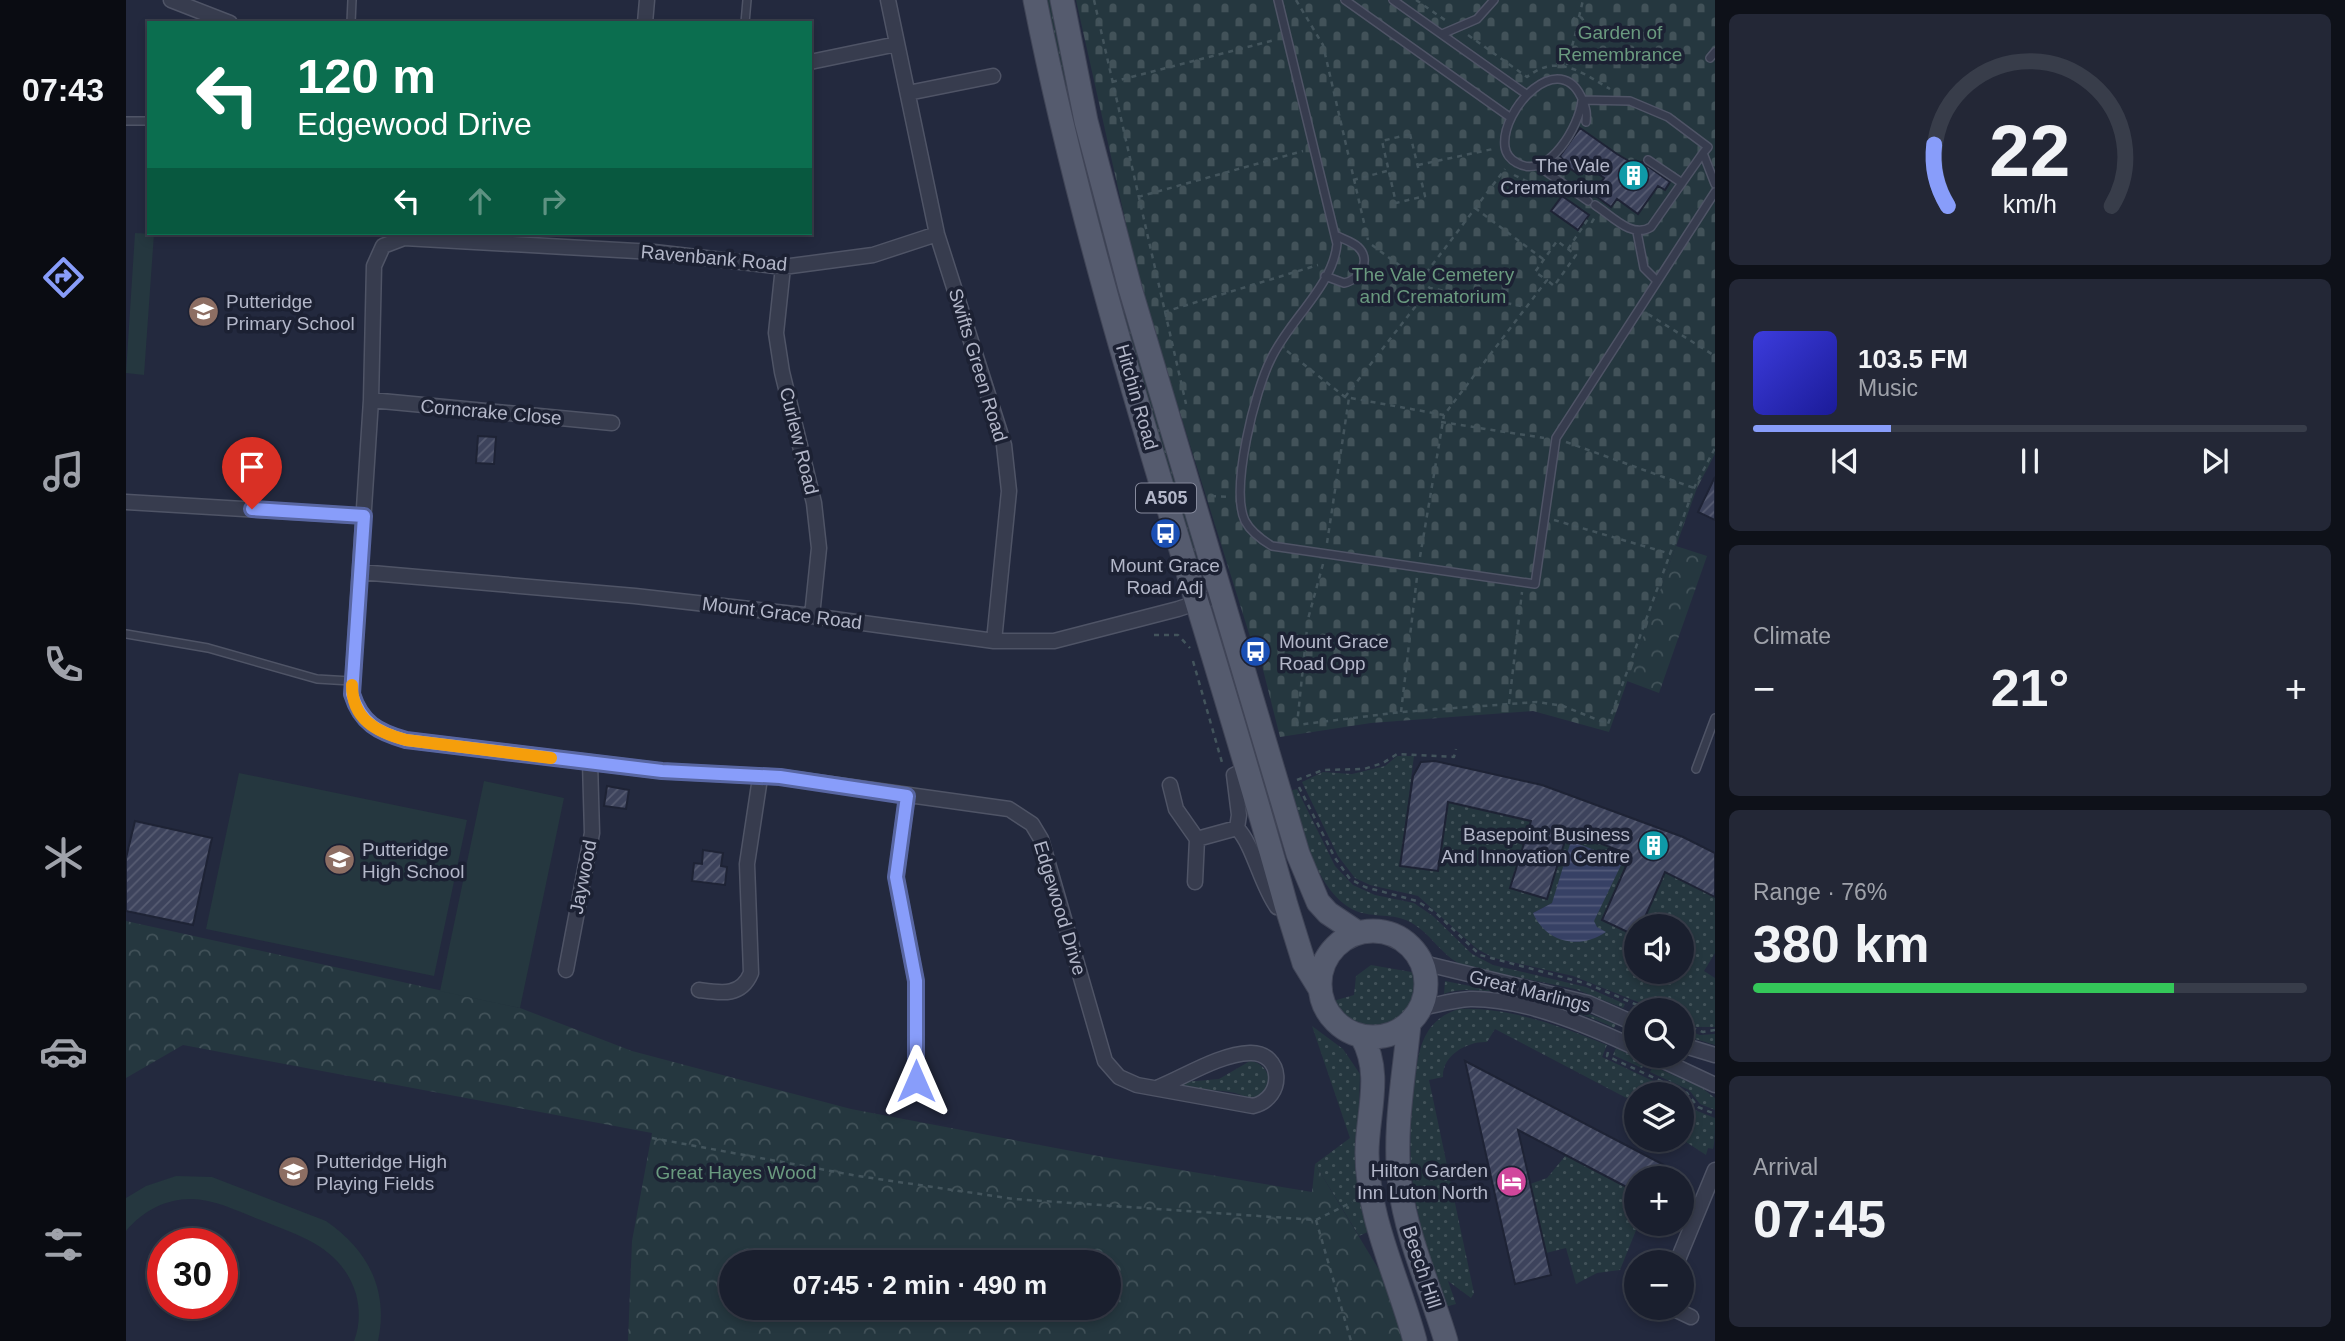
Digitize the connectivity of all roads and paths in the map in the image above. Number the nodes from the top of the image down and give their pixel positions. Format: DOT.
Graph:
graph roads {
  1 [pos="171,0"];
  2 [pos="352,0"];
  3 [pos="647,0"];
  4 [pos="747,0"];
  5 [pos="888,0"];
  6 [pos="1035,0"];
  7 [pos="1062,0"];
  8 [pos="1094,0"];
  9 [pos="1278,0"];
  10 [pos="1296,0"];
  11 [pos="1345,0"];
  12 [pos="1393,0"];
  13 [pos="1416,0"];
  14 [pos="1494,0"];
  15 [pos="1583,0"];
  16 [pos="1579,17"];
  17 [pos="225,21"];
  18 [pos="351,21"];
  19 [pos="645,21"];
  20 [pos="746,21"];
  21 [pos="1456,27"];
  22 [pos="1577,28"];
  23 [pos="1442,34"];
  24 [pos="1287,37"];
  25 [pos="897,44"];
  26 [pos="1570,52"];
  27 [pos="812,62"];
  28 [pos="1556,64"];
  29 [pos="1567,65"];
  30 [pos="1575,69"];
  31 [pos="993,76"];
  32 [pos="1112,82"];
  33 [pos="908,93"];
  34 [pos="1526,94"];
  35 [pos="1582,100"];
  36 [pos="1630,101"];
  37 [pos="1511,118"];
  38 [pos="126,121"];
  39 [pos="147,121"];
  40 [pos="1586,122"];
  41 [pos="1314,148"];
  42 [pos="1494,148"];
  43 [pos="1703,153"];
  44 [pos="1648,160"];
  45 [pos="1558,162"];
  46 [pos="1418,164"];
  47 [pos="1538,166"];
  48 [pos="1505,169"];
  49 [pos="1389,171"];
  50 [pos="1353,180"];
  51 [pos="1682,183"];
  52 [pos="1715,184"];
  53 [pos="1715,192"];
  54 [pos="1138,197"];
  55 [pos="1595,205"];
  56 [pos="1475,208"];
  57 [pos="1637,232"];
  58 [pos="937,234"];
  59 [pos="1337,236"];
  60 [pos="1568,249"];
  61 [pos="1544,259"];
  62 [pos="1332,261"];
  63 [pos="783,267"];
  64 [pos="1325,276"];
  65 [pos="1546,280"];
  66 [pos="1420,281"];
  67 [pos="1657,281"];
  68 [pos="1430,288"];
  69 [pos="1526,307"];
  70 [pos="1639,308"];
  71 [pos="1164,312"];
  72 [pos="1279,344"];
  73 [pos="1715,356"];
  74 [pos="1347,398"];
  75 [pos="371,400"];
  76 [pos="1186,404"];
  77 [pos="1441,422"];
  78 [pos="612,423"];
  79 [pos="1555,439"];
  80 [pos="1715,448"];
  81 [pos="1694,488"];
  82 [pos="1208,495"];
  83 [pos="1239,498"];
  84 [pos="126,502"];
  85 [pos="364,516"];
  86 [pos="1544,517"];
  87 [pos="1671,554"];
  88 [pos="1325,555"];
  89 [pos="360,572"];
  90 [pos="1523,582"];
  91 [pos="1210,598"];
  92 [pos="811,616"];
  93 [pos="126,634"];
  94 [pos="1154,635"];
  95 [pos="994,642"];
  96 [pos="351,681"];
  97 [pos="1509,704"];
  98 [pos="1715,718"];
  99 [pos="1456,749"];
  100 [pos="590,762"];
  101 [pos="1696,769"];
  102 [pos="1235,771"];
  103 [pos="760,778"];
  104 [pos="1170,785"];
  105 [pos="907,796"];
  106 [pos="1237,828"];
  107 [pos="1197,839"];
  108 [pos="1195,882"];
  109 [pos="1286,905"];
  110 [pos="1358,933"];
  111 [pos="554,947"];
  112 [pos="569,950"];
  113 [pos="1423,963"];
  114 [pos="566,970"];
  115 [pos="1320,989"];
  116 [pos="699,990"];
  117 [pos="1624,999"];
  118 [pos="1415,1016"];
  119 [pos="1624,1019"];
  120 [pos="1694,1029"];
  121 [pos="1715,1030"];
  122 [pos="1362,1037"];
  123 [pos="1624,1043"];
  124 [pos="1694,1049"];
  125 [pos="1715,1055"];
  126 [pos="1607,1056"];
  127 [pos="1679,1068"];
  128 [pos="916,1081"];
  129 [pos="1715,1085"];
  130 [pos="1159,1087"];
  131 [pos="1715,1114"];
  132 [pos="652,1138"];
  133 [pos="1715,1170"];
  134 [pos="1371,1192"];
  135 [pos="1316,1220"];
  136 [pos="1682,1250"];
  137 [pos="1351,1341"];
  138 [pos="1415,1341"];
  139 [pos="1446,1341"];
  1 -- 17 [label="street"];
  2 -- 18 [label="lane"];
  3 -- 19 [label="street"];
  4 -- 20 [label="lane"];
  5 -- 25 [label="street, Swifts Green Road"];
  6 -- 91 [label="main road, Hitchin Road / A505"];
  7 -- 91 [label="main road, Hitchin Road / A505"];
  8 -- 32 [label="path"];
  9 -- 24 [label="lane"];
  10 -- 50 [label="path"];
  11 -- 37 [label="lane"];
  12 -- 23 [label="lane"];
  13 -- 21 [label="path"];
  14 -- 21 [label="lane"];
  15 -- 16 [label="path"];
  16 -- 22 [label="path"];
  16 -- 22 [label="path"];
  21 -- 23 [label="lane"];
  21 -- 28 [label="path"];
  22 -- 26 [label="path"];
  23 -- 34 [label="lane"];
  24 -- 32 [label="path"];
  24 -- 41 [label="lane"];
  25 -- 27 [label="street"];
  25 -- 33 [label="street, Swifts Green Road"];
  26 -- 28 [label="path"];
  26 -- 29 [label="path"];
  26 -- 30 [label="path"];
  28 -- 29 [label="path"];
  29 -- 30 [label="path"];
  30 -- 36 [label="path"];
  31 -- 33 [label="street"];
  32 -- 54 [label="path"];
  33 -- 58 [label="street, Swifts Green Road"];
  34 -- 35 [label="lane"];
  34 -- 37 [label="lane"];
  35 -- 36 [label="lane"];
  35 -- 40 [label="lane"];
  35 -- 47 [label="lane"];
  36 -- 43 [label="lane"];
  37 -- 47 [label="lane"];
  38 -- 39 [label="lane"];
  41 -- 54 [label="path"];
  41 -- 59 [label="lane"];
  42 -- 46 [label="path"];
  43 -- 51 [label="lane"];
  43 -- 52 [label="lane"];
  44 -- 51 [label="lane"];
  45 -- 47 [label="lane"];
  46 -- 49 [label="path"];
  46 -- 49 [label="path"];
  47 -- 55 [label="lane"];
  48 -- 56 [label="path"];
  49 -- 50 [label="path"];
  50 -- 66 [label="path"];
  51 -- 57 [label="lane"];
  53 -- 67 [label="lane"];
  54 -- 71 [label="path"];
  55 -- 57 [label="lane"];
  55 -- 60 [label="path"];
  56 -- 61 [label="path"];
  56 -- 66 [label="path"];
  57 -- 67 [label="lane"];
  58 -- 63 [label="street, Ravenbank Road"];
  58 -- 95 [label="street, Swifts Green Road"];
  59 -- 62 [label="lane"];
  59 -- 64 [label="lane"];
  60 -- 61 [label="path"];
  60 -- 65 [label="path"];
  61 -- 65 [label="path"];
  62 -- 64 [label="lane"];
  62 -- 71 [label="path"];
  63 -- 75 [label="street, Ravenbank Road"];
  63 -- 92 [label="street, Curlew Road"];
  64 -- 72 [label="lane"];
  65 -- 69 [label="path"];
  66 -- 68 [label="path"];
  67 -- 70 [label="lane"];
  68 -- 69 [label="path"];
  68 -- 74 [label="path"];
  69 -- 74 [label="path"];
  70 -- 73 [label="path"];
  70 -- 79 [label="lane"];
  71 -- 76 [label="path"];
  72 -- 74 [label="path"];
  72 -- 83 [label="lane"];
  74 -- 88 [label="path"];
  75 -- 78 [label="street, Corncrake Close"];
  75 -- 85 [label="street, Ravenbank Road"];
  77 -- 79 [label="path"];
  79 -- 81 [label="path"];
  79 -- 86 [label="lane"];
  80 -- 81 [label="path"];
  81 -- 87 [label="path"];
  82 -- 83 [label="path"];
  83 -- 88 [label="lane"];
  84 -- 85 [label="street"];
  85 -- 89 [label="street, Edgewood Drive"];
  86 -- 87 [label="path"];
  86 -- 90 [label="lane"];
  87 -- 97 [label="path"];
  88 -- 90 [label="lane"];
  88 -- 97 [label="path"];
  89 -- 92 [label="street, Mount Grace Road"];
  89 -- 96 [label="street, Edgewood Drive"];
  90 -- 97 [label="path"];
  91 -- 95 [label="street, Mount Grace Road"];
  91 -- 102 [label="main road, Hitchin Road / A505"];
  91 -- 110 [label="main road, Hitchin Road / A505"];
  92 -- 95 [label="street, Mount Grace Road"];
  93 -- 96 [label="lane"];
  94 -- 102 [label="path"];
  96 -- 100 [label="street, Edgewood Drive"];
  98 -- 101 [label="lane"];
  99 -- 117 [label="path"];
  100 -- 103 [label="street, Edgewood Drive"];
  100 -- 112 [label="street, Jaywood"];
  102 -- 106 [label="street"];
  102 -- 109 [label="main road, Hitchin Road / A505"];
  103 -- 105 [label="street, Edgewood Drive"];
  103 -- 116 [label="street"];
  104 -- 107 [label="street"];
  105 -- 128 [label="street"];
  105 -- 130 [label="street, Edgewood Drive"];
  106 -- 107 [label="street"];
  106 -- 109 [label="street"];
  107 -- 108 [label="street"];
  109 -- 115 [label="main road, Hitchin Road / A505"];
  110 -- 113 [label="main road"];
  110 -- 115 [label="main road"];
  111 -- 112 [label="street"];
  112 -- 114 [label="street, Jaywood"];
  113 -- 118 [label="main road"];
  113 -- 119 [label="street, Great Marlings"];
  115 -- 122 [label="main road, A505"];
  118 -- 122 [label="main road"];
  118 -- 123 [label="street, Great Marlings"];
  118 -- 139 [label="main road, Beech Hill"];
  120 -- 121 [label="path"];
  122 -- 134 [label="main road, Beech Hill"];
  124 -- 125 [label="street"];
  126 -- 131 [label="path"];
  127 -- 129 [label="street"];
  130 -- 130 [label="street, Edgewood Drive"];
  132 -- 135 [label="path"];
  133 -- 136 [label="street"];
  134 -- 135 [label="path"];
  134 -- 138 [label="main road, Beech Hill"];
  135 -- 137 [label="path"];
}
